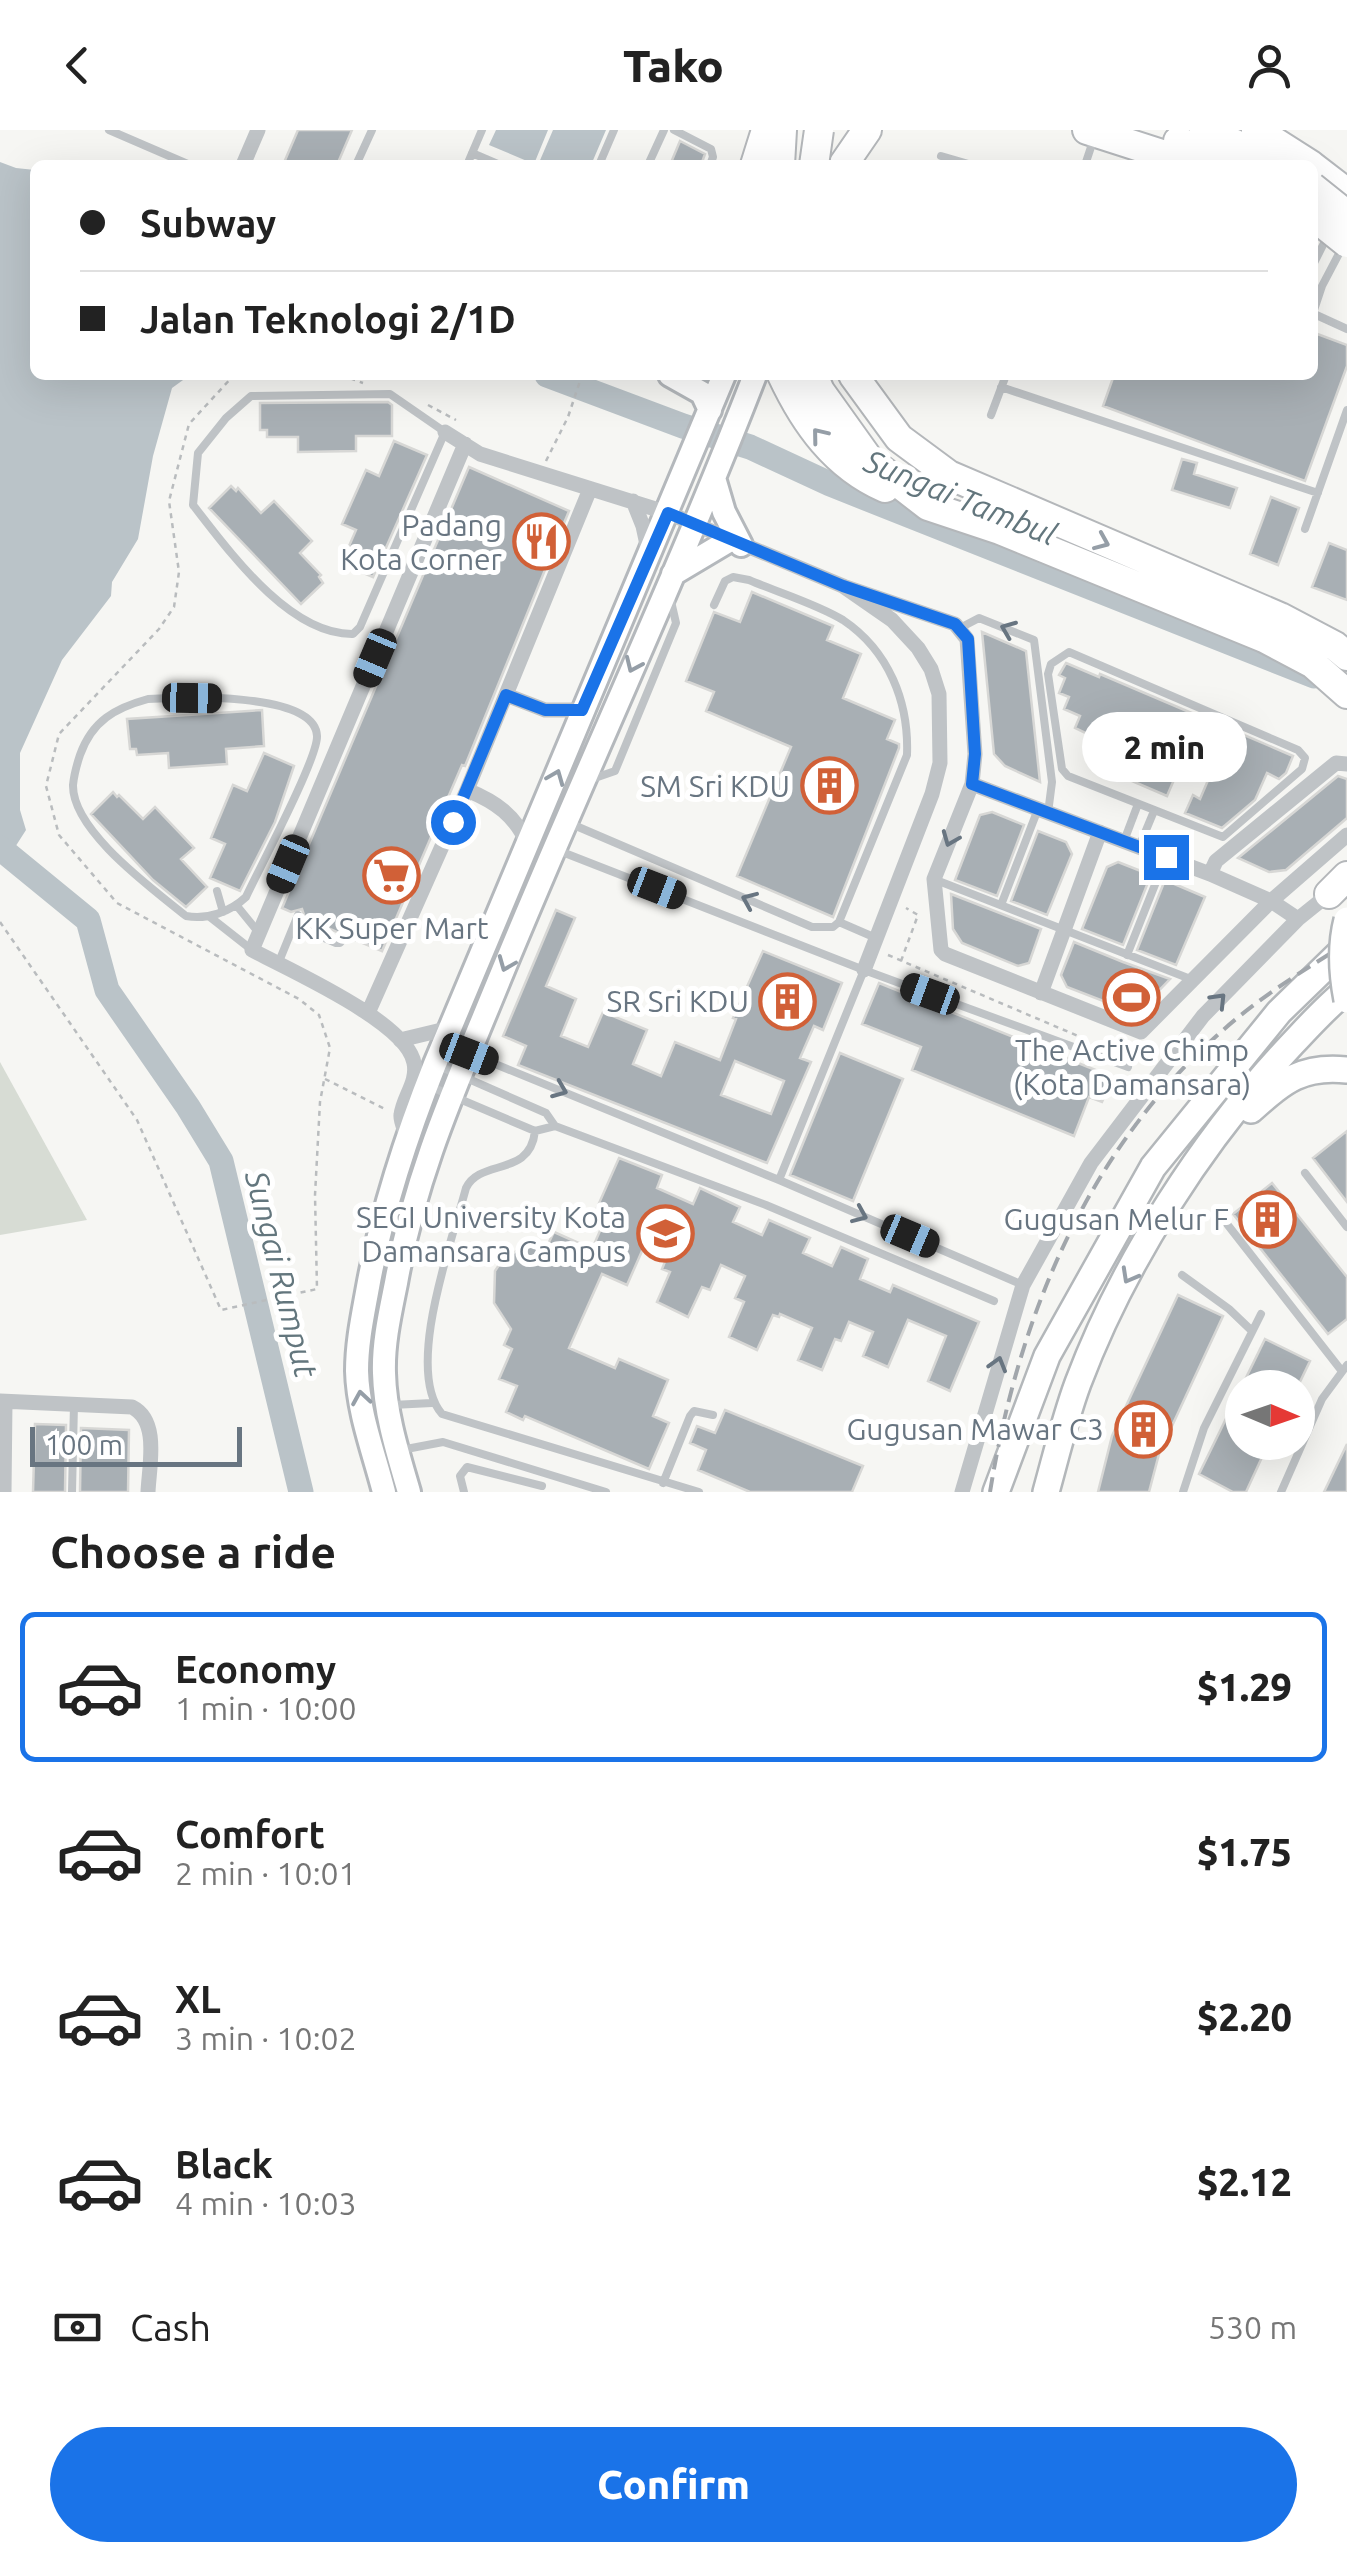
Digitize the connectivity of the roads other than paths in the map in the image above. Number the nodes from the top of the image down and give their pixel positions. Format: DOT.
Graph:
graph roads {
  1 [pos="108,130"];
  2 [pos="258,130"];
  3 [pos="372,130"];
  4 [pos="482,130"];
  5 [pos="614,130"];
  6 [pos="664,130"];
  7 [pos="674,130"];
  8 [pos="766,130"];
  9 [pos="782,130"];
  10 [pos="819,130"];
  11 [pos="848,130"];
  12 [pos="866,130"];
  13 [pos="1147,130"];
  14 [pos="1204,130"];
  15 [pos="1256,130"];
  16 [pos="1090,137"];
  17 [pos="472,153"];
  18 [pos="941,156"];
  19 [pos="178,160"];
  20 [pos="244,160"];
  21 [pos="358,160"];
  22 [pos="468,160"];
  23 [pos="488,160"];
  24 [pos="601,160"];
  25 [pos="650,160"];
  26 [pos="712,160"];
  27 [pos="756,160"];
  28 [pos="780,160"];
  29 [pos="812,160"];
  30 [pos="837,160"];
  31 [pos="846,160"];
  32 [pos="954,160"];
  33 [pos="1177,160"];
  34 [pos="1228,160"];
  35 [pos="1271,160"];
  36 [pos="1303,160"];
  37 [pos="1318,171"];
  38 [pos="1318,192"];
  39 [pos="1347,195"];
  40 [pos="1347,215"];
  41 [pos="1318,219"];
  42 [pos="1347,240"];
  43 [pos="1318,255"];
  44 [pos="1318,298"];
  45 [pos="1318,315"];
  46 [pos="1347,329"];
  47 [pos="680,380"];
  48 [pos="722,380"];
  49 [pos="754,380"];
  50 [pos="785,380"];
  51 [pos="814,380"];
  52 [pos="857,380"];
  53 [pos="1004,380"];
  54 [pos="1001,387"];
  55 [pos="1347,410"];
  56 [pos="709,413"];
  57 [pos="991,415"];
  58 [pos="446,432"];
  59 [pos="464,444"];
  60 [pos="716,473"];
  61 [pos="590,488"];
  62 [pos="1318,493"];
  63 [pos="632,501"];
  64 [pos="928,506"];
  65 [pos="668,513"];
  66 [pos="694,524"];
  67 [pos="1305,529"];
  68 [pos="736,542"];
  69 [pos="650,556"];
  70 [pos="669,582"];
  71 [pos="843,586"];
  72 [pos="714,605"];
  73 [pos="960,628"];
  74 [pos="1347,656"];
  75 [pos="1347,694"];
  76 [pos="506,695"];
  77 [pos="582,710"];
  78 [pos="1341,764"];
  79 [pos="972,784"];
  80 [pos="467,790"];
  81 [pos="1138,804"];
  82 [pos="1043,811"];
  83 [pos="1154,811"];
  84 [pos="565,821"];
  85 [pos="1100,832"];
  86 [pos="1347,836"];
  87 [pos="1132,844"];
  88 [pos="528,845"];
  89 [pos="553,848"];
  90 [pos="1166,857"];
  91 [pos="1210,874"];
  92 [pos="934,879"];
  93 [pos="1341,887"];
  94 [pos="217,892"];
  95 [pos="1271,900"];
  96 [pos="1001,905"];
  97 [pos="236,906"];
  98 [pos="223,912"];
  99 [pos="298,915"];
  100 [pos="210,916"];
  101 [pos="1298,919"];
  102 [pos="1347,920"];
  103 [pos="839,922"];
  104 [pos="294,926"];
  105 [pos="1064,930"];
  106 [pos="259,934"];
  107 [pos="346,936"];
  108 [pos="875,944"];
  109 [pos="1347,946"];
  110 [pos="252,950"];
  111 [pos="1127,955"];
  112 [pos="278,964"];
  113 [pos="864,970"];
  114 [pos="1192,980"];
  115 [pos="1041,993"];
  116 [pos="1343,999"];
  117 [pos="368,1012"];
  118 [pos="1279,1012"];
  119 [pos="450,1028"];
  120 [pos="400,1040"];
  121 [pos="1128,1067"];
  122 [pos="1347,1070"];
  123 [pos="431,1074"];
  124 [pos="460,1075"];
  125 [pos="555,1126"];
  126 [pos="403,1127"];
  127 [pos="535,1131"];
  128 [pos="1202,1152"];
  129 [pos="1305,1173"];
  130 [pos="779,1180"];
  131 [pos="1227,1224"];
  132 [pos="1347,1226"];
  133 [pos="1182,1275"];
  134 [pos="1022,1285"];
  135 [pos="994,1300"];
  136 [pos="1260,1314"];
  137 [pos="1252,1331"];
  138 [pos="1344,1368"];
  139 [pos="2,1401"];
  140 [pos="432,1403"];
  141 [pos="74,1404"];
  142 [pos="387,1405"];
  143 [pos="713,1415"];
  144 [pos="397,1452"];
  145 [pos="663,1482"];
  146 [pos="542,1486"];
  147 [pos="593,1489"];
  148 [pos="4,1492"];
  149 [pos="72,1492"];
  150 [pos="148,1492"];
  151 [pos="384,1492"];
  152 [pos="408,1492"];
  153 [pos="464,1492"];
  154 [pos="606,1492"];
  155 [pos="698,1492"];
  156 [pos="962,1492"];
  157 [pos="996,1492"];
  158 [pos="1046,1492"];
  159 [pos="1184,1492"];
  160 [pos="1281,1492"];
  1 -- 19 [label="lane"];
  2 -- 20 [label="street"];
  3 -- 21 [label="lane"];
  4 -- 17 [label="lane"];
  5 -- 24 [label="lane"];
  6 -- 25 [label="lane"];
  7 -- 26 [label="lane"];
  8 -- 27 [label="highway"];
  9 -- 28 [label="highway"];
  10 -- 29 [label="highway, bridge"];
  11 -- 30 [label="street"];
  12 -- 31 [label="highway"];
  13 -- 34 [label="highway"];
  14 -- 35 [label="highway"];
  15 -- 36 [label="highway"];
  16 -- 33 [label="highway"];
  17 -- 22 [label="lane"];
  17 -- 23 [label="lane"];
  18 -- 32 [label="lane"];
  37 -- 39 [label="highway"];
  38 -- 40 [label="highway, bridge"];
  39 -- 43 [label="lane"];
  41 -- 42 [label="highway, bridge"];
  42 -- 44 [label="lane"];
  45 -- 46 [label="lane"];
  47 -- 56 [label="street"];
  48 -- 56 [label="street"];
  49 -- 60 [label="street"];
  64 -- 50 [label="highway, one-way"];
  51 -- 64 [label="highway"];
  52 -- 74 [label="highway, one-way"];
  53 -- 54 [label="lane"];
  54 -- 57 [label="lane"];
  54 -- 62 [label="lane"];
  55 -- 62 [label="lane"];
  56 -- 65 [label="street"];
  58 -- 58 [label="lane"];
  58 -- 59 [label="street"];
  59 -- 61 [label="street"];
  59 -- 106 [label="street"];
  60 -- 66 [label="street"];
  60 -- 68 [label="street"];
  61 -- 63 [label="street"];
  61 -- 76 [label="street"];
  62 -- 67 [label="lane"];
  63 -- 65 [label="street"];
  63 -- 69 [label="street"];
  64 -- 75 [label="highway"];
  65 -- 66 [label="street"];
  65 -- 69 [label="street"];
  66 -- 68 [label="street"];
  66 -- 70 [label="street"];
  68 -- 70 [label="street"];
  68 -- 71 [label="street"];
  69 -- 77 [label="street"];
  70 -- 84 [label="street, one-way"];
  71 -- 73 [label="street"];
  71 -- 108 [label="street"];
  72 -- 103 [label="lane"];
  73 -- 79 [label="street"];
  82 -- 73 [label="lane, one-way"];
  76 -- 77 [label="street"];
  76 -- 80 [label="street"];
  88 -- 77 [label="street, one-way"];
  78 -- 91 [label="street"];
  79 -- 82 [label="street"];
  79 -- 92 [label="street, one-way"];
  80 -- 88 [label="street"];
  80 -- 117 [label="street"];
  81 -- 83 [label="lane"];
  81 -- 83 [label="lane"];
  81 -- 87 [label="lane"];
  82 -- 85 [label="street"];
  82 -- 96 [label="lane"];
  83 -- 87 [label="lane"];
  84 -- 89 [label="street"];
  103 -- 84 [label="lane, one-way"];
  85 -- 87 [label="street"];
  85 -- 105 [label="street"];
  86 -- 95 [label="street"];
  87 -- 90 [label="street"];
  88 -- 119 [label="street"];
  89 -- 113 [label="lane"];
  89 -- 124 [label="street, one-way"];
  90 -- 91 [label="street"];
  90 -- 111 [label="lane"];
  91 -- 95 [label="street"];
  92 -- 96 [label="lane"];
  92 -- 115 [label="street"];
  93 -- 101 [label="street"];
  94 -- 98 [label="lane"];
  95 -- 101 [label="street"];
  95 -- 114 [label="street"];
  96 -- 105 [label="lane"];
  97 -- 98 [label="lane"];
  97 -- 100 [label="lane"];
  97 -- 106 [label="lane"];
  98 -- 100 [label="lane"];
  99 -- 104 [label="lane"];
  100 -- 110 [label="lane"];
  134 -- 101 [label="street, one-way"];
  102 -- 116 [label="main road, bridge"];
  103 -- 108 [label="lane"];
  104 -- 107 [label="lane"];
  104 -- 112 [label="lane"];
  105 -- 111 [label="lane"];
  105 -- 115 [label="street"];
  106 -- 110 [label="street"];
  108 -- 113 [label="street"];
  109 -- 118 [label="main road"];
  110 -- 112 [label="street"];
  111 -- 114 [label="lane"];
  112 -- 117 [label="street"];
  113 -- 121 [label="lane"];
  113 -- 130 [label="lane"];
  114 -- 115 [label="street"];
  116 -- 118 [label="main road"];
  116 -- 128 [label="main road"];
  117 -- 120 [label="street"];
  118 -- 157 [label="main road"];
  119 -- 120 [label="street"];
  119 -- 123 [label="street"];
  120 -- 126 [label="street"];
  122 -- 128 [label="main road"];
  123 -- 124 [label="lane"];
  123 -- 124 [label="lane"];
  123 -- 126 [label="street"];
  124 -- 125 [label="lane"];
  124 -- 127 [label="lane"];
  124 -- 130 [label="lane, one-way"];
  124 -- 142 [label="street"];
  125 -- 127 [label="lane"];
  125 -- 135 [label="lane"];
  151 -- 126 [label="street, one-way"];
  127 -- 140 [label="lane"];
  128 -- 158 [label="main road, one-way"];
  129 -- 132 [label="lane"];
  130 -- 134 [label="lane, one-way"];
  131 -- 138 [label="lane"];
  133 -- 137 [label="lane"];
  156 -- 134 [label="street, one-way"];
  136 -- 137 [label="lane"];
  137 -- 159 [label="lane"];
  138 -- 160 [label="lane"];
  139 -- 141 [label="street"];
  139 -- 148 [label="street"];
  140 -- 142 [label="lane"];
  140 -- 145 [label="lane"];
  141 -- 149 [label="lane"];
  141 -- 150 [label="street"];
  142 -- 144 [label="street"];
  143 -- 145 [label="lane"];
  144 -- 147 [label="lane"];
  144 -- 152 [label="street"];
  145 -- 155 [label="lane"];
  146 -- 153 [label="lane"];
  147 -- 154 [label="lane"];
}
